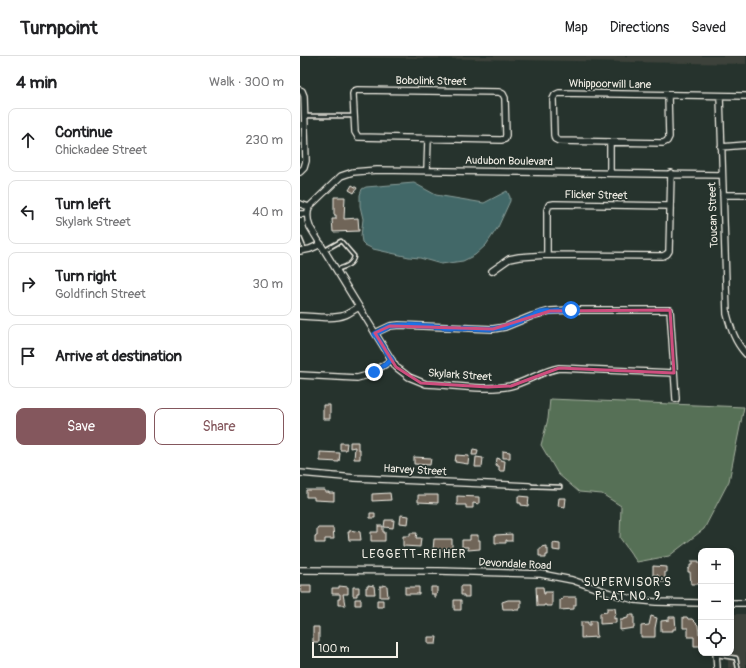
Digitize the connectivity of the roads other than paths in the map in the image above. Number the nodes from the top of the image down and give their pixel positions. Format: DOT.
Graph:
graph roads {
  1 [pos="300,90"];
  2 [pos="668,95"];
  3 [pos="720,96"];
  4 [pos="746,96"];
  5 [pos="304,116"];
  6 [pos="354,116"];
  7 [pos="428,139"];
  8 [pos="610,142"];
  9 [pos="746,145"];
  10 [pos="721,147"];
  11 [pos="427,170"];
  12 [pos="300,172"];
  13 [pos="610,173"];
  14 [pos="670,174"];
  15 [pos="722,175"];
  16 [pos="723,195"];
  17 [pos="746,195"];
  18 [pos="300,204"];
  19 [pos="670,206"];
  20 [pos="308,207"];
  21 [pos="300,214"];
  22 [pos="307,214"];
  23 [pos="300,238"];
  24 [pos="321,244"];
  25 [pos="302,251"];
  26 [pos="325,251"];
  27 [pos="547,255"];
  28 [pos="336,270"];
  29 [pos="492,271"];
  30 [pos="359,307"];
  31 [pos="300,316"];
  32 [pos="375,334"];
  33 [pos="746,354"];
  34 [pos="392,360"];
  35 [pos="674,373"];
  36 [pos="300,375"];
  37 [pos="676,399"];
  38 [pos="300,473"];
  39 [pos="529,486"];
  40 [pos="560,487"];
  41 [pos="300,570"];
  42 [pos="698,603"];
  43 [pos="734,603"];
  44 [pos="746,603"];
  45 [pos="716,656"];
  46 [pos="726,656"];
  47 [pos="717,668"];
  48 [pos="738,668"];
  1 -- 5 [label="street"];
  2 -- 3 [label="street, Whippoorwill Lane"];
  2 -- 8 [label="street, Whippoorwill Lane"];
  2 -- 8 [label="street, Whippoorwill Lane"];
  3 -- 4 [label="street"];
  3 -- 10 [label="street, Toucan Street"];
  5 -- 6 [label="lane"];
  5 -- 12 [label="street"];
  6 -- 7 [label="street, Bobolink Street"];
  6 -- 7 [label="street, Bobolink Street"];
  7 -- 11 [label="street"];
  8 -- 13 [label="street"];
  9 -- 10 [label="street"];
  10 -- 15 [label="street, Toucan Street"];
  11 -- 13 [label="street, Audubon Boulevard"];
  11 -- 20 [label="street, Audubon Boulevard"];
  13 -- 14 [label="street, Audubon Boulevard"];
  14 -- 15 [label="street, Audubon Boulevard"];
  14 -- 19 [label="street"];
  15 -- 16 [label="street, Toucan Street"];
  16 -- 17 [label="street"];
  16 -- 33 [label="street, Toucan Street"];
  18 -- 20 [label="street"];
  19 -- 27 [label="street"];
  19 -- 27 [label="street, Flicker Street"];
  20 -- 22 [label="street"];
  21 -- 22 [label="street"];
  22 -- 24 [label="street, Skylark Street"];
  23 -- 25 [label="lane"];
  24 -- 25 [label="street"];
  24 -- 26 [label="street, Skylark Street"];
  26 -- 28 [label="street, Skylark Street"];
  26 -- 28 [label="lane"];
  27 -- 29 [label="street"];
  28 -- 30 [label="street, Skylark Street"];
  30 -- 31 [label="street"];
  30 -- 32 [label="street, Skylark Street"];
  32 -- 34 [label="street, Skylark Street"];
  32 -- 35 [label="street"];
  34 -- 35 [label="street, Skylark Street"];
  34 -- 36 [label="street"];
  35 -- 37 [label="street"];
  38 -- 39 [label="street, Harvey Street"];
  39 -- 40 [label="lane"];
  41 -- 42 [label="street, Devondale Road"];
  43 -- 44 [label="street"];
  45 -- 47 [label="street"];
  46 -- 48 [label="lane"];
}
